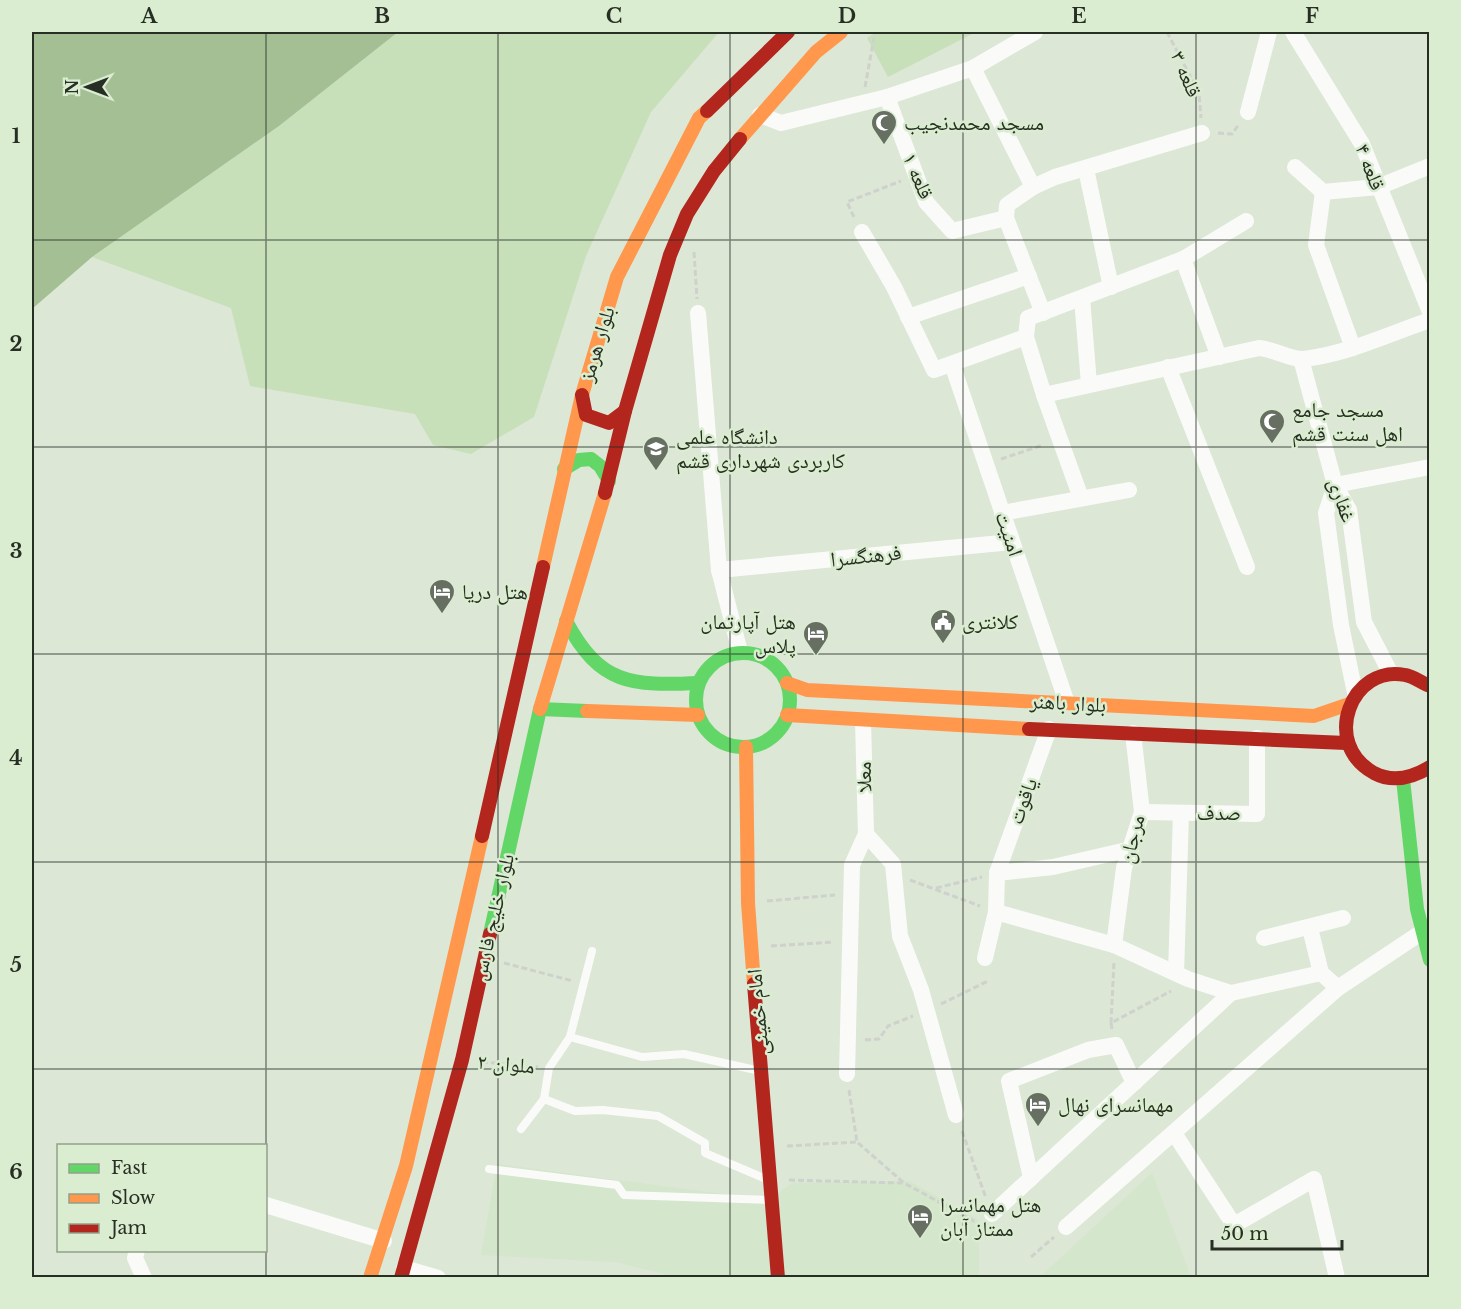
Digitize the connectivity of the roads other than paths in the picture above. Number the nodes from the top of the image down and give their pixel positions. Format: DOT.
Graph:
graph roads {
  1 [pos="788,32"];
  2 [pos="841,32"];
  3 [pos="1035,32"];
  4 [pos="1269,32"];
  5 [pos="1293,32"];
  6 [pos="972,68"];
  7 [pos="887,96"];
  8 [pos="1248,112"];
  9 [pos="760,115"];
  10 [pos="1202,132"];
  11 [pos="1430,166"];
  12 [pos="1295,167"];
  13 [pos="1086,169"];
  14 [pos="1033,187"];
  15 [pos="1378,187"];
  16 [pos="1323,192"];
  17 [pos="1006,218"];
  18 [pos="1246,221"];
  19 [pos="862,232"];
  20 [pos="1183,259"];
  21 [pos="1029,276"];
  22 [pos="1111,287"];
  23 [pos="1082,298"];
  24 [pos="1430,312"];
  25 [pos="698,313"];
  26 [pos="1043,313"];
  27 [pos="908,317"];
  28 [pos="1430,320"];
  29 [pos="1026,337"];
  30 [pos="1353,348"];
  31 [pos="1219,357"];
  32 [pos="1301,359"];
  33 [pos="952,364"];
  34 [pos="1168,367"];
  35 [pos="1089,384"];
  36 [pos="582,395"];
  37 [pos="1044,395"];
  38 [pos="626,411"];
  39 [pos="1430,467"];
  40 [pos="564,469"];
  41 [pos="609,481"];
  42 [pos="1335,485"];
  43 [pos="1130,490"];
  44 [pos="1081,498"];
  45 [pos="1002,513"];
  46 [pos="1012,542"];
  47 [pos="1247,567"];
  48 [pos="719,570"];
  49 [pos="566,621"];
  50 [pos="740,652"];
  51 [pos="1391,674"];
  52 [pos="699,683"];
  53 [pos="787,683"];
  54 [pos="1430,686"];
  55 [pos="1352,698"];
  56 [pos="1067,703"];
  57 [pos="512,708"];
  58 [pos="540,709"];
  59 [pos="698,716"];
  60 [pos="787,716"];
  61 [pos="863,721"];
  62 [pos="1049,729"];
  63 [pos="1134,732"];
  64 [pos="1257,738"];
  65 [pos="1346,743"];
  66 [pos="746,747"];
  67 [pos="1430,767"];
  68 [pos="1403,779"];
  69 [pos="1142,812"];
  70 [pos="1181,813"];
  71 [pos="866,834"];
  72 [pos="1131,849"];
  73 [pos="996,873"];
  74 [pos="1423,908"];
  75 [pos="996,912"];
  76 [pos="1343,918"];
  77 [pos="1310,928"];
  78 [pos="1422,932"];
  79 [pos="1264,938"];
  80 [pos="1114,945"];
  81 [pos="592,951"];
  82 [pos="985,958"];
  83 [pos="1430,960"];
  84 [pos="1321,973"];
  85 [pos="1184,976"];
  86 [pos="1338,988"];
  87 [pos="1231,993"];
  88 [pos="570,1037"];
  89 [pos="763,1072"];
  90 [pos="847,1074"];
  91 [pos="1134,1083"];
  92 [pos="544,1099"];
  93 [pos="956,1115"];
  94 [pos="521,1129"];
  95 [pos="1174,1133"];
  96 [pos="489,1169"];
  97 [pos="1031,1178"];
  98 [pos="770,1180"];
  99 [pos="771,1200"];
  100 [pos="267,1205"];
  101 [pos="992,1214"];
  102 [pos="1066,1227"];
  103 [pos="384,1241"];
  104 [pos="137,1252"];
  105 [pos="403,1273"];
  106 [pos="144,1278"];
  107 [pos="370,1278"];
  108 [pos="438,1278"];
  109 [pos="778,1278"];
  110 [pos="1336,1278"];
  1 -- 36 [label="main road, بلوار هرمز"];
  2 -- 9 [label="main road"];
  3 -- 6 [label="street"];
  4 -- 8 [label="street"];
  5 -- 15 [label="street, قلعه ۴"];
  6 -- 7 [label="street"];
  6 -- 14 [label="street"];
  7 -- 9 [label="street"];
  7 -- 17 [label="street, قلعه ۱"];
  9 -- 38 [label="main road"];
  10 -- 13 [label="street"];
  11 -- 15 [label="street"];
  12 -- 16 [label="street"];
  13 -- 14 [label="street"];
  13 -- 22 [label="street"];
  14 -- 17 [label="street"];
  15 -- 16 [label="street"];
  15 -- 24 [label="street, قلعه ۴"];
  16 -- 30 [label="street"];
  17 -- 21 [label="street"];
  18 -- 20 [label="street"];
  19 -- 27 [label="street"];
  20 -- 22 [label="street"];
  20 -- 31 [label="street"];
  21 -- 26 [label="street"];
  21 -- 27 [label="street"];
  22 -- 23 [label="street"];
  23 -- 26 [label="street"];
  23 -- 35 [label="street"];
  25 -- 48 [label="street"];
  26 -- 29 [label="street"];
  27 -- 33 [label="street"];
  28 -- 30 [label="street"];
  29 -- 33 [label="street"];
  29 -- 37 [label="street"];
  30 -- 32 [label="street"];
  31 -- 32 [label="street"];
  31 -- 34 [label="street"];
  32 -- 42 [label="street, غفاری"];
  33 -- 45 [label="street, امنیت"];
  34 -- 35 [label="street"];
  34 -- 47 [label="street"];
  35 -- 37 [label="street"];
  36 -- 38 [label="main road"];
  36 -- 40 [label="main road, بلوار هرمز"];
  37 -- 44 [label="street"];
  38 -- 41 [label="main road"];
  39 -- 42 [label="street"];
  40 -- 41 [label="main road"];
  40 -- 57 [label="main road, بلوار هرمز"];
  41 -- 49 [label="main road"];
  42 -- 51 [label="street, غفاری"];
  42 -- 55 [label="street"];
  43 -- 44 [label="street"];
  44 -- 45 [label="street"];
  45 -- 46 [label="street, امنیت"];
  46 -- 48 [label="street, فرهنگسرا"];
  46 -- 56 [label="street, امنیت"];
  48 -- 50 [label="street"];
  49 -- 52 [label="main road"];
  49 -- 58 [label="main road, بلوار خلیج فارس"];
  50 -- 52 [label="main road"];
  50 -- 53 [label="main road"];
  51 -- 54 [label="main road"];
  51 -- 55 [label="main road, بلوار باهنر"];
  52 -- 59 [label="main road"];
  53 -- 56 [label="main road, بلوار باهنر"];
  53 -- 60 [label="main road"];
  55 -- 56 [label="main road, بلوار باهنر"];
  55 -- 65 [label="main road"];
  57 -- 103 [label="main road, بلوار خلیج فارس"];
  58 -- 59 [label="main road"];
  58 -- 105 [label="main road, بلوار خلیج فارس"];
  59 -- 66 [label="main road"];
  60 -- 61 [label="main road, بلوار باهنر"];
  60 -- 66 [label="main road"];
  61 -- 62 [label="main road, بلوار باهنر"];
  61 -- 71 [label="street, معلا"];
  62 -- 63 [label="main road, بلوار باهنر"];
  62 -- 73 [label="street, یاقوت"];
  63 -- 64 [label="main road, بلوار باهنر"];
  63 -- 69 [label="street, مرجان"];
  64 -- 65 [label="main road, بلوار باهنر"];
  64 -- 70 [label="street, صدف"];
  65 -- 68 [label="main road"];
  66 -- 89 [label="main road, امام خمینی"];
  67 -- 68 [label="main road"];
  68 -- 74 [label="main road"];
  69 -- 70 [label="street, صدف"];
  69 -- 72 [label="street, مرجان"];
  70 -- 85 [label="street"];
  71 -- 90 [label="street"];
  71 -- 93 [label="street"];
  72 -- 73 [label="street"];
  72 -- 80 [label="street, مرجان"];
  73 -- 75 [label="street"];
  74 -- 78 [label="main road"];
  75 -- 80 [label="street"];
  75 -- 82 [label="street"];
  76 -- 77 [label="street"];
  77 -- 79 [label="street"];
  77 -- 84 [label="street"];
  78 -- 83 [label="main road"];
  78 -- 86 [label="street"];
  80 -- 85 [label="street"];
  81 -- 88 [label="lane"];
  84 -- 86 [label="street"];
  84 -- 87 [label="street"];
  85 -- 87 [label="street"];
  86 -- 95 [label="street"];
  87 -- 91 [label="street"];
  88 -- 89 [label="lane"];
  88 -- 92 [label="lane"];
  89 -- 98 [label="main road, امام خمینی"];
  91 -- 97 [label="street"];
  91 -- 97 [label="street"];
  92 -- 94 [label="lane"];
  92 -- 98 [label="lane"];
  95 -- 102 [label="street"];
  95 -- 110 [label="street"];
  96 -- 99 [label="lane"];
  97 -- 101 [label="street"];
  98 -- 99 [label="main road, امام خمینی"];
  99 -- 109 [label="main road, امام خمینی"];
  100 -- 103 [label="street"];
  103 -- 107 [label="main road, بلوار خلیج فارس"];
  104 -- 106 [label="street"];
  105 -- 108 [label="street"];
}
